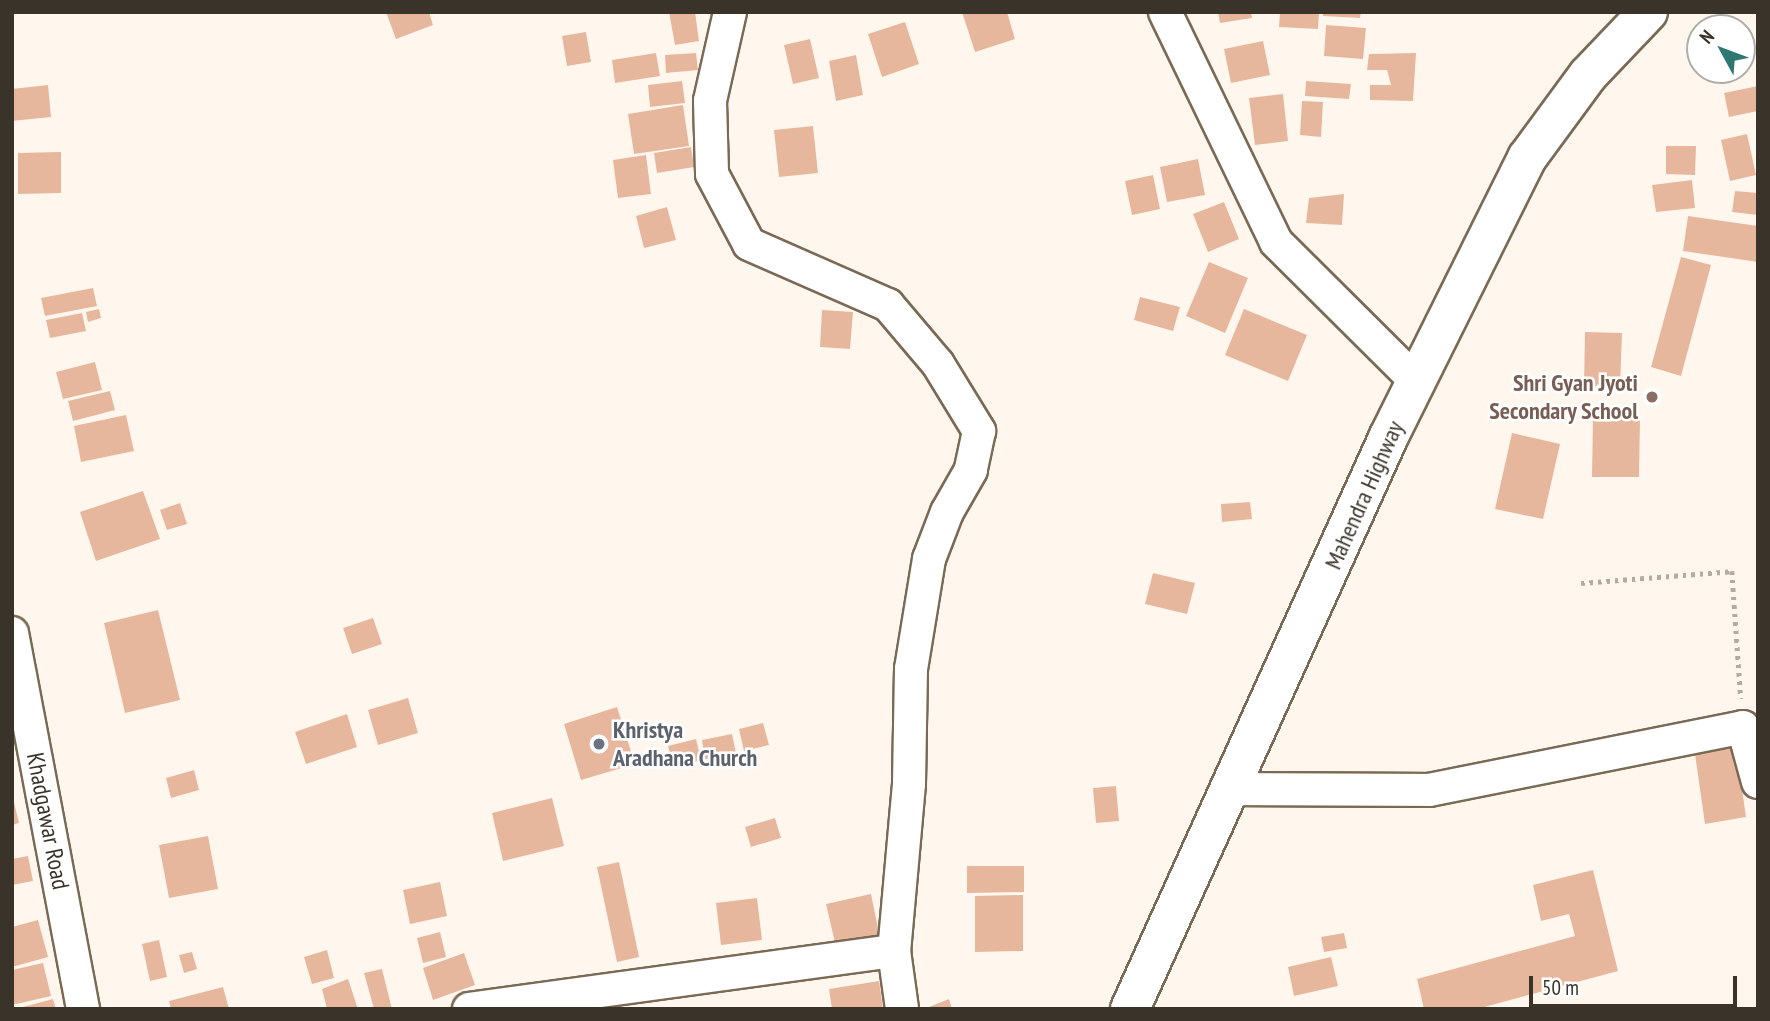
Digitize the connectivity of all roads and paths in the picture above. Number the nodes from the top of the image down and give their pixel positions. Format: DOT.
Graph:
graph roads {
  1 [pos="730,12"];
  2 [pos="1165,12"];
  3 [pos="1648,12"];
  4 [pos="1416,381"];
  5 [pos="1581,583"];
  6 [pos="12,633"];
  7 [pos="1743,727"];
  8 [pos="1758,782"];
  9 [pos="1232,789"];
  10 [pos="894,951"];
  11 [pos="83,1009"];
  12 [pos="470,1009"];
  13 [pos="902,1009"];
  14 [pos="1130,1009"];
  1 -- 10 [label="street"];
  2 -- 4 [label="street"];
  3 -- 4 [label="highway, Mahendra Highway"];
  4 -- 9 [label="highway, Mahendra Highway"];
  5 -- 7 [label="path"];
  6 -- 11 [label="street, Khadgawar Road"];
  7 -- 8 [label="street"];
  7 -- 9 [label="street"];
  9 -- 14 [label="highway, Mahendra Highway"];
  10 -- 12 [label="street"];
  10 -- 13 [label="street"];
}
